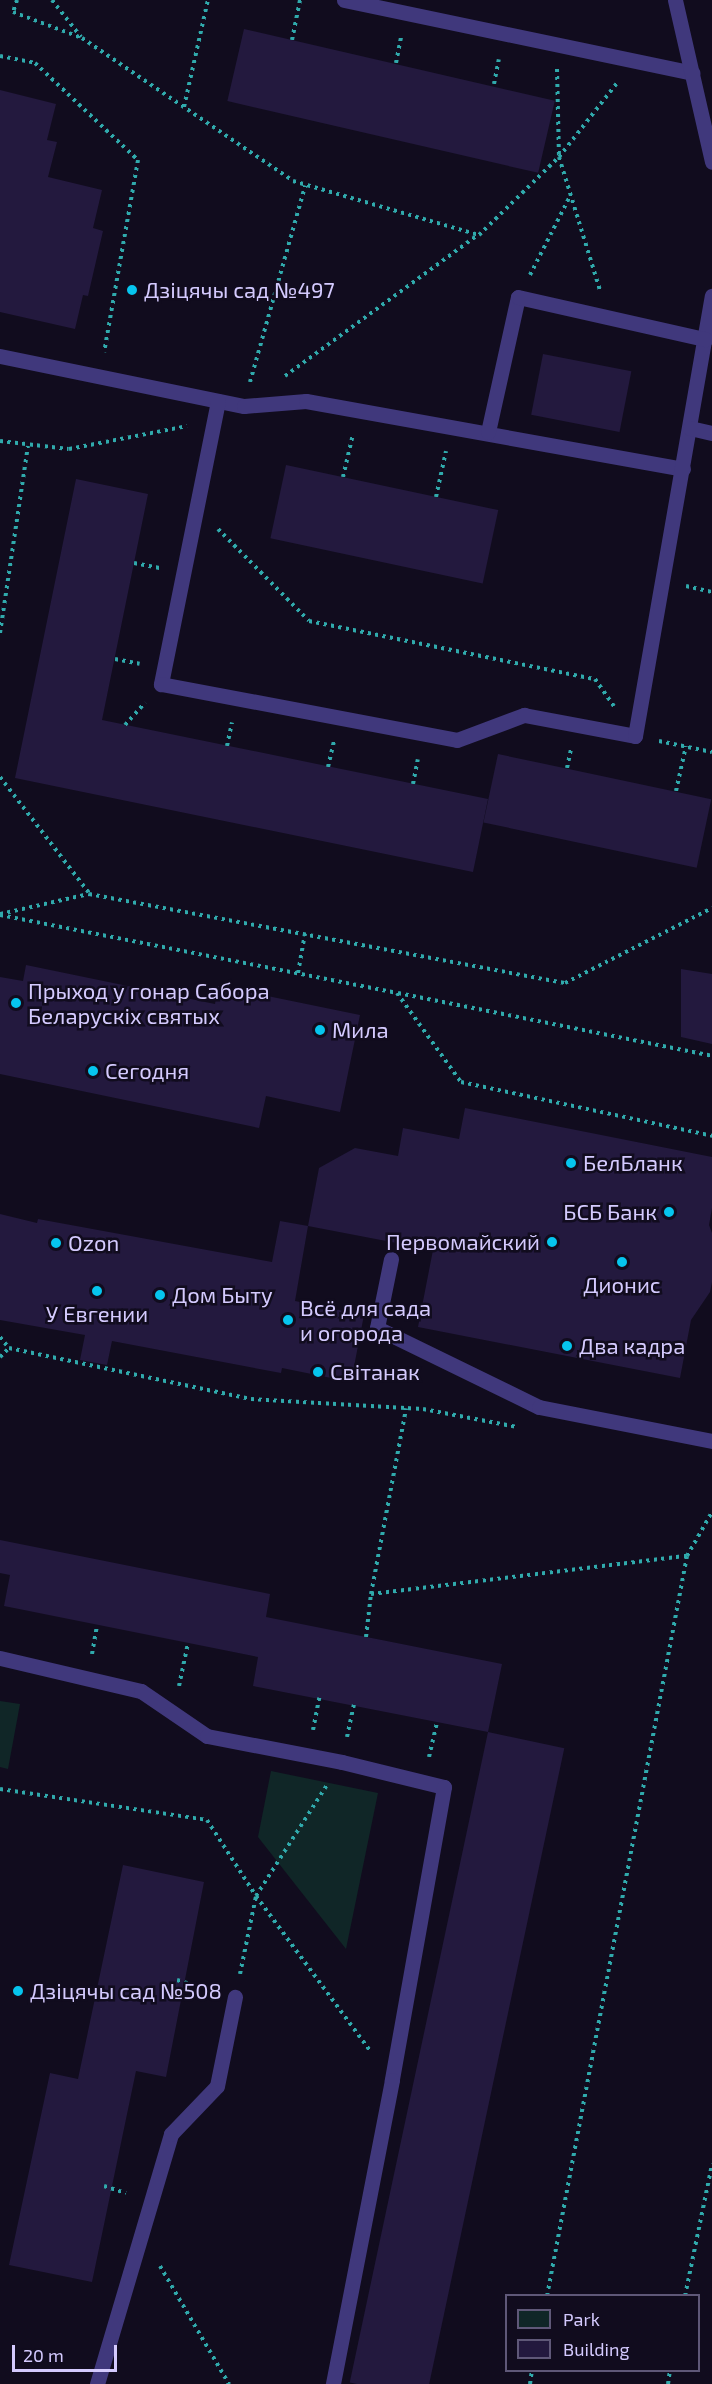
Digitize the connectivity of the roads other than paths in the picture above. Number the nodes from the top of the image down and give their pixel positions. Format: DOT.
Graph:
graph roads {
  1 [pos="344,0"];
  2 [pos="675,0"];
  3 [pos="692,73"];
  4 [pos="712,162"];
  5 [pos="712,296"];
  6 [pos="705,339"];
  7 [pos="0,356"];
  8 [pos="218,401"];
  9 [pos="690,429"];
  10 [pos="488,432"];
  11 [pos="712,433"];
  12 [pos="683,469"];
  13 [pos="391,1259"];
  14 [pos="712,1441"];
  15 [pos="0,1658"];
  16 [pos="235,1997"];
  17 [pos="97,2384"];
  18 [pos="333,2384"];
  1 -- 3 [label="lane"];
  2 -- 3 [label="lane"];
  3 -- 4 [label="lane"];
  5 -- 6 [label="lane"];
  6 -- 9 [label="lane"];
  6 -- 10 [label="lane"];
  7 -- 8 [label="lane"];
  8 -- 10 [label="lane"];
  8 -- 12 [label="lane"];
  9 -- 11 [label="lane"];
  9 -- 12 [label="lane"];
  10 -- 12 [label="lane"];
  13 -- 14 [label="lane"];
  15 -- 18 [label="lane"];
  16 -- 17 [label="lane"];
}
